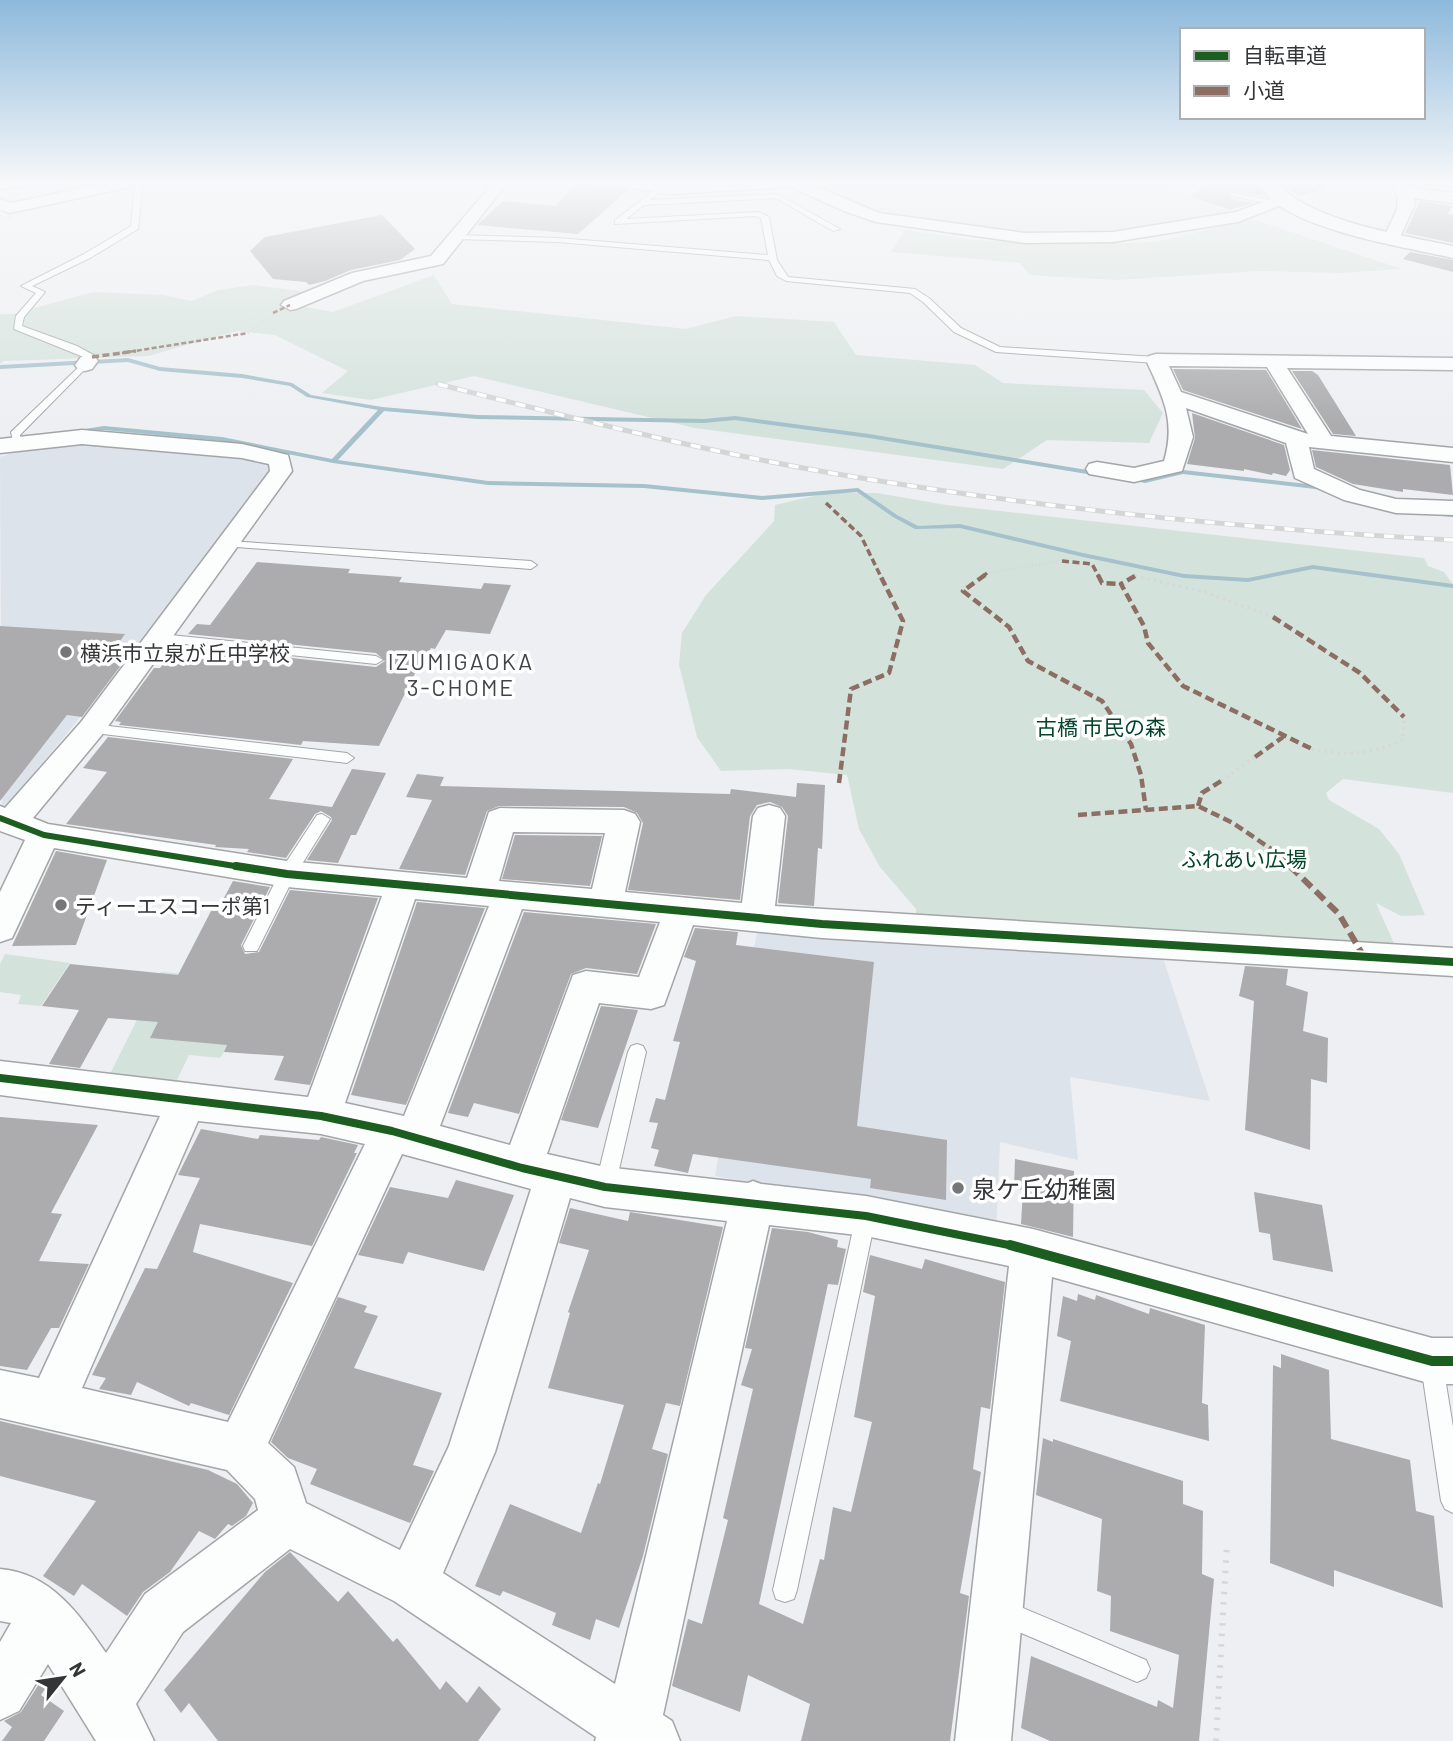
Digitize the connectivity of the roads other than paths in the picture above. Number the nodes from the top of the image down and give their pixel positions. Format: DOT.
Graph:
graph roads {
  1 [pos="74,262"];
  2 [pos="427,262"];
  3 [pos="775,262"];
  4 [pos="290,305"];
  5 [pos="1156,360"];
  6 [pos="1274,362"];
  7 [pos="1453,363"];
  8 [pos="1172,396"];
  9 [pos="1296,439"];
  10 [pos="1323,441"];
  11 [pos="9,445"];
  12 [pos="1453,455"];
  13 [pos="1097,469"];
  14 [pos="1453,508"];
  15 [pos="228,544"];
  16 [pos="531,565"];
  17 [pos="161,638"];
  18 [pos="376,660"];
  19 [pos="91,729"];
  20 [pos="347,758"];
  21 [pos="769,816"];
  22 [pos="6,819"];
  23 [pos="322,819"];
  24 [pos="44,835"];
  25 [pos="287,874"];
  26 [pos="403,885"];
  27 [pos="495,892"];
  28 [pos="606,901"];
  29 [pos="681,911"];
  30 [pos="757,918"];
  31 [pos="0,928"];
  32 [pos="251,946"];
  33 [pos="1453,962"];
  34 [pos="637,1052"];
  35 [pos="0,1077"];
  36 [pos="186,1102"];
  37 [pos="321,1116"];
  38 [pos="403,1135"];
  39 [pos="539,1172"];
  40 [pos="606,1187"];
  41 [pos="753,1202"];
  42 [pos="866,1216"];
  43 [pos="1032,1250"];
  44 [pos="1442,1361"];
  45 [pos="0,1394"];
  46 [pos="51,1404"];
  47 [pos="240,1450"];
  48 [pos="1453,1501"];
  49 [pos="286,1520"];
  50 [pos="412,1583"];
  51 [pos="785,1590"];
  52 [pos="23,1606"];
  53 [pos="998,1610"];
  54 [pos="1137,1669"];
  55 [pos="0,1692"];
  56 [pos="116,1721"];
  57 [pos="636,1737"];
  58 [pos="983,1741"];
  1 -- 11 [label="lane"];
  2 -- 4 [label="street"];
  3 -- 5 [label="lane"];
  5 -- 6 [label="street"];
  5 -- 8 [label="street"];
  6 -- 7 [label="street"];
  6 -- 10 [label="street"];
  8 -- 9 [label="street"];
  8 -- 13 [label="street"];
  9 -- 10 [label="street"];
  9 -- 14 [label="street"];
  10 -- 12 [label="street"];
  11 -- 15 [label="street"];
  15 -- 16 [label="lane"];
  15 -- 17 [label="street"];
  17 -- 18 [label="lane"];
  17 -- 19 [label="street"];
  19 -- 20 [label="lane"];
  19 -- 22 [label="street"];
  21 -- 30 [label="street"];
  22 -- 24 [label="street"];
  23 -- 25 [label="lane"];
  24 -- 25 [label="street"];
  24 -- 31 [label="street"];
  25 -- 26 [label="street"];
  25 -- 32 [label="lane"];
  26 -- 27 [label="street"];
  26 -- 37 [label="street"];
  27 -- 28 [label="street"];
  27 -- 28 [label="street"];
  27 -- 38 [label="street"];
  28 -- 29 [label="street"];
  29 -- 30 [label="street"];
  29 -- 39 [label="street"];
  30 -- 33 [label="street"];
  34 -- 40 [label="lane"];
  35 -- 36 [label="street"];
  36 -- 37 [label="street"];
  36 -- 46 [label="street"];
  37 -- 38 [label="street"];
  38 -- 39 [label="street"];
  38 -- 47 [label="street"];
  39 -- 40 [label="street"];
  39 -- 50 [label="street"];
  40 -- 41 [label="street"];
  41 -- 42 [label="street"];
  41 -- 57 [label="street"];
  42 -- 43 [label="street"];
  42 -- 51 [label="lane"];
  43 -- 44 [label="street"];
  43 -- 53 [label="street"];
  44 -- 48 [label="lane"];
  45 -- 46 [label="street"];
  46 -- 47 [label="street"];
  47 -- 49 [label="street"];
  49 -- 50 [label="street"];
  49 -- 56 [label="street"];
  50 -- 57 [label="street"];
  52 -- 55 [label="street"];
  52 -- 56 [label="street"];
  53 -- 54 [label="lane"];
  53 -- 58 [label="street"];
}
